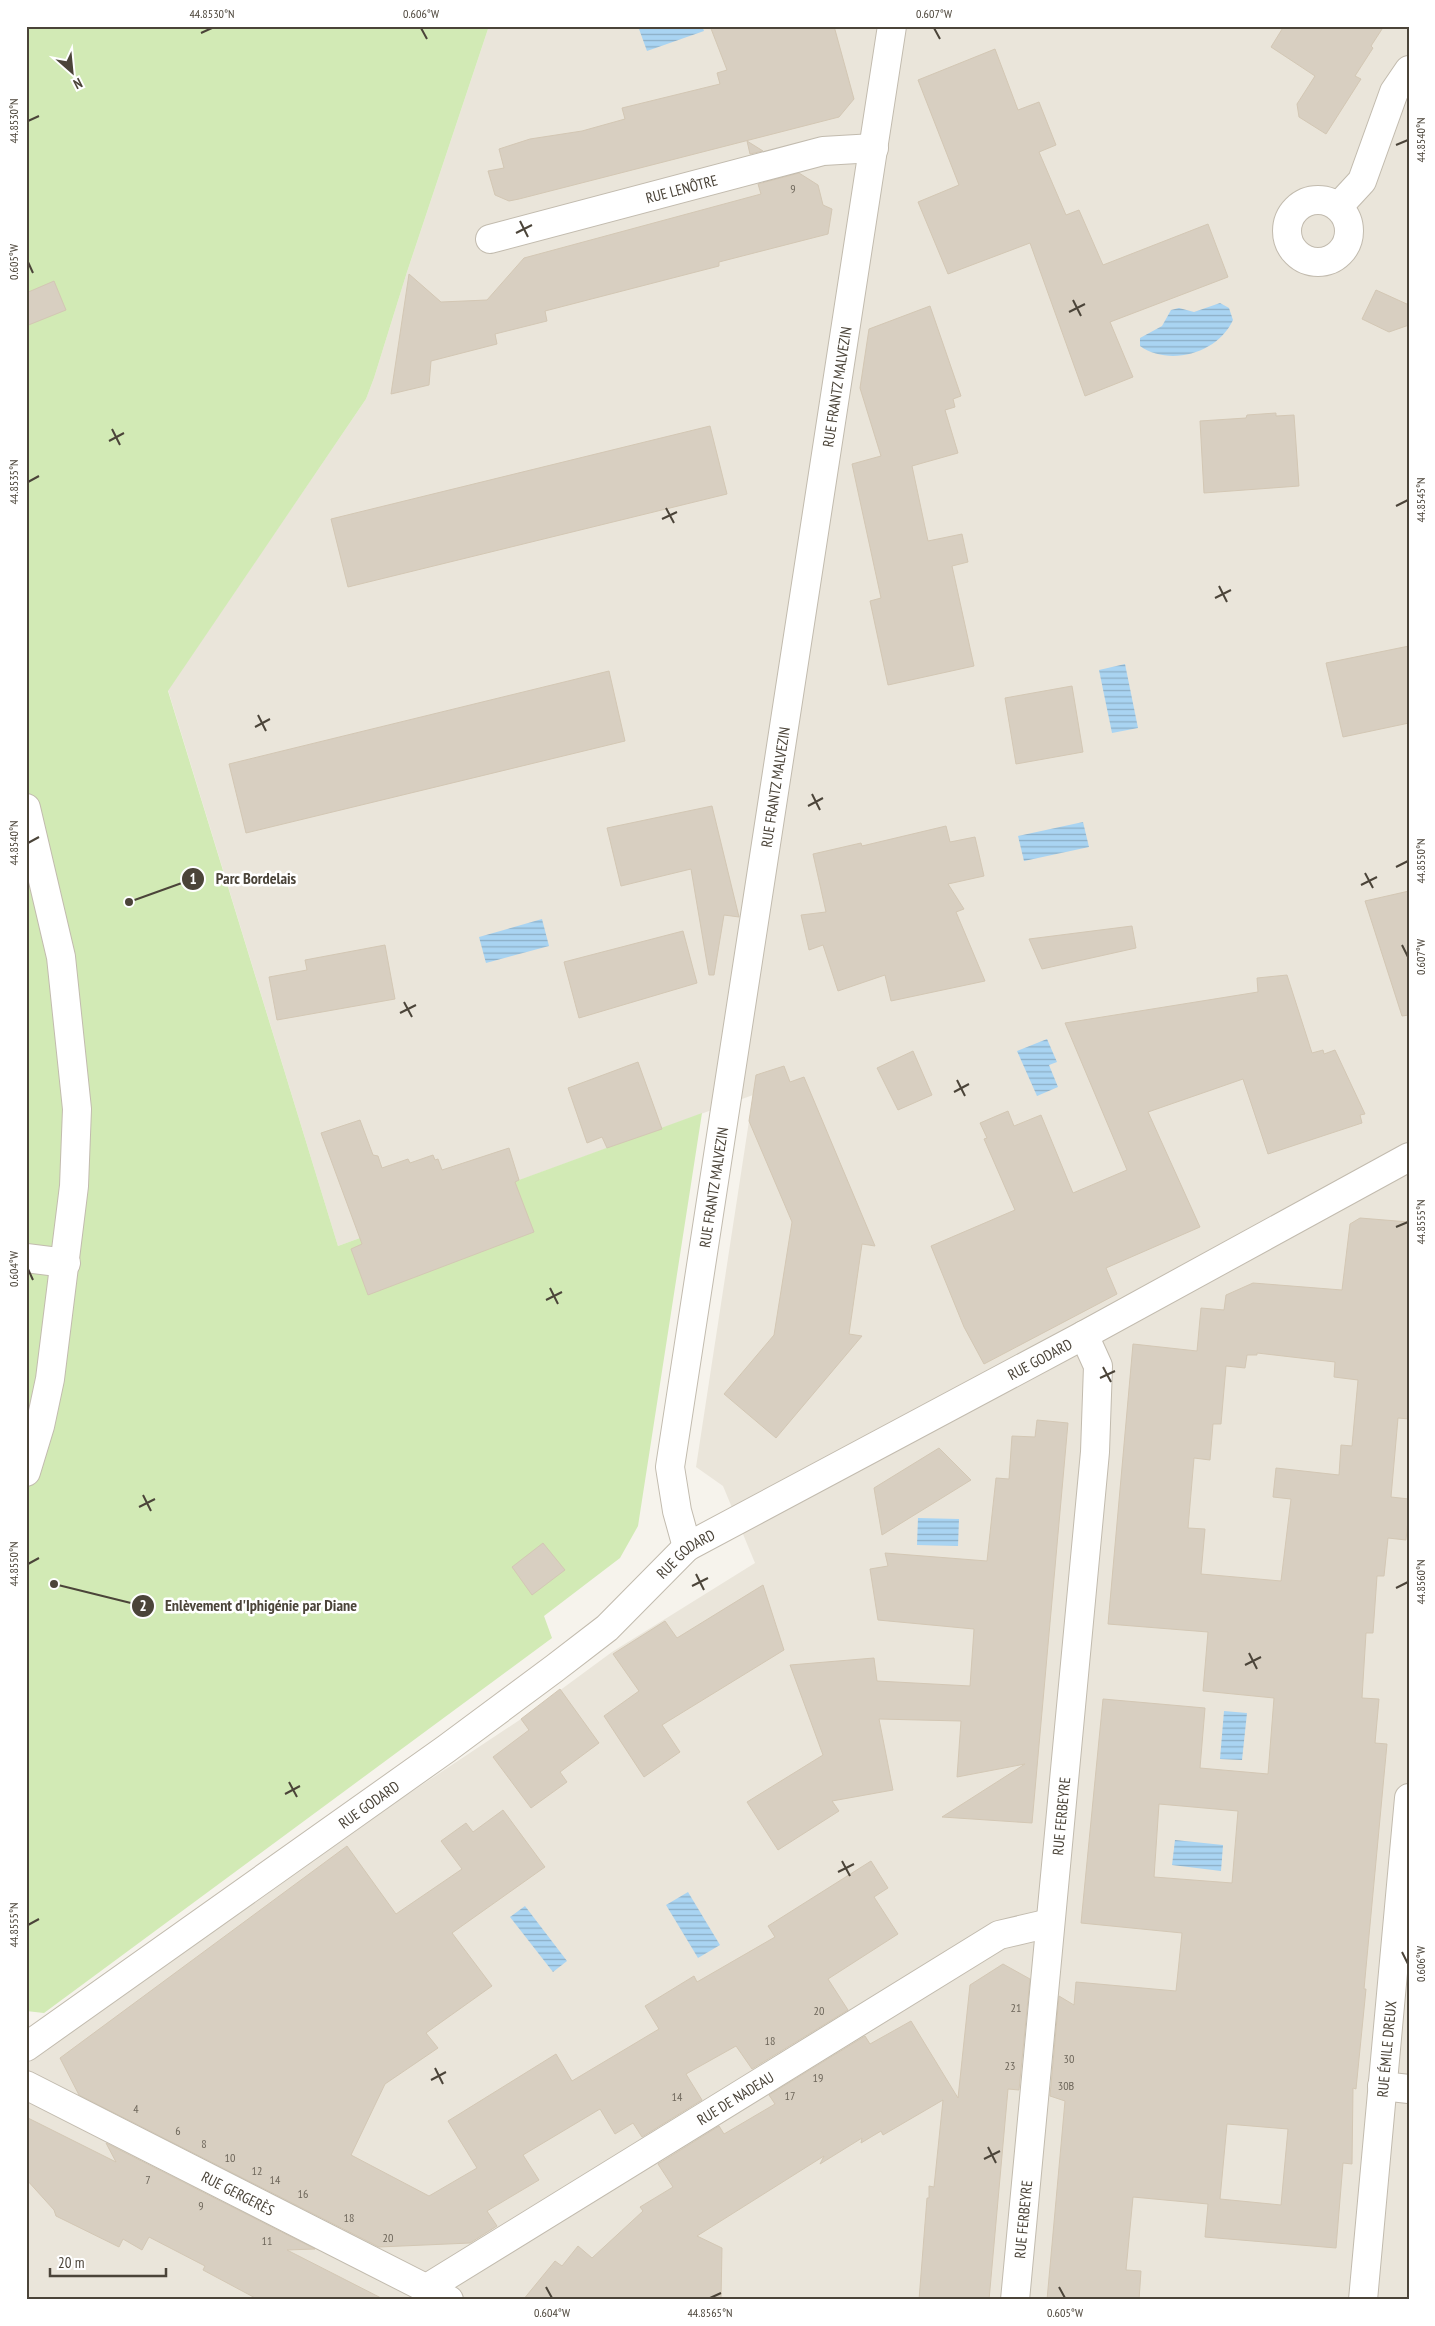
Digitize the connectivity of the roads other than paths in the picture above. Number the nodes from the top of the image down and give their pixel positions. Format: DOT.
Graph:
graph roads {
  1 [pos="892,26"];
  2 [pos="1409,70"];
  3 [pos="874,148"];
  4 [pos="1338,207"];
  5 [pos="490,239"];
  6 [pos="26,808"];
  7 [pos="1409,1157"];
  8 [pos="26,1258"];
  9 [pos="66,1263"];
  10 [pos="1084,1334"];
  11 [pos="26,1472"];
  12 [pos="687,1547"];
  13 [pos="1409,1798"];
  14 [pos="1050,1923"];
  15 [pos="26,2048"];
  16 [pos="26,2085"];
  17 [pos="1396,2088"];
  18 [pos="438,2294"];
  19 [pos="1015,2300"];
  20 [pos="1363,2300"];
  1 -- 3 [label="street, RUE FRANTZ MALVEZIN"];
  2 -- 4 [label="street"];
  3 -- 5 [label="street, RUE LENÔTRE"];
  3 -- 12 [label="street, RUE FRANTZ MALVEZIN"];
  6 -- 9 [label="street"];
  7 -- 10 [label="street, RUE GODARD"];
  8 -- 9 [label="street"];
  9 -- 11 [label="street"];
  10 -- 12 [label="street, RUE GODARD"];
  10 -- 14 [label="street, RUE FERBEYRE"];
  12 -- 15 [label="street, RUE GODARD"];
  13 -- 17 [label="street, RUE ÉMILE DREUX"];
  14 -- 18 [label="street, RUE DE NADEAU"];
  14 -- 19 [label="street, RUE FERBEYRE"];
  16 -- 18 [label="street, RUE GERGERÈS"];
  17 -- 20 [label="street, RUE ÉMILE DREUX"];
}
